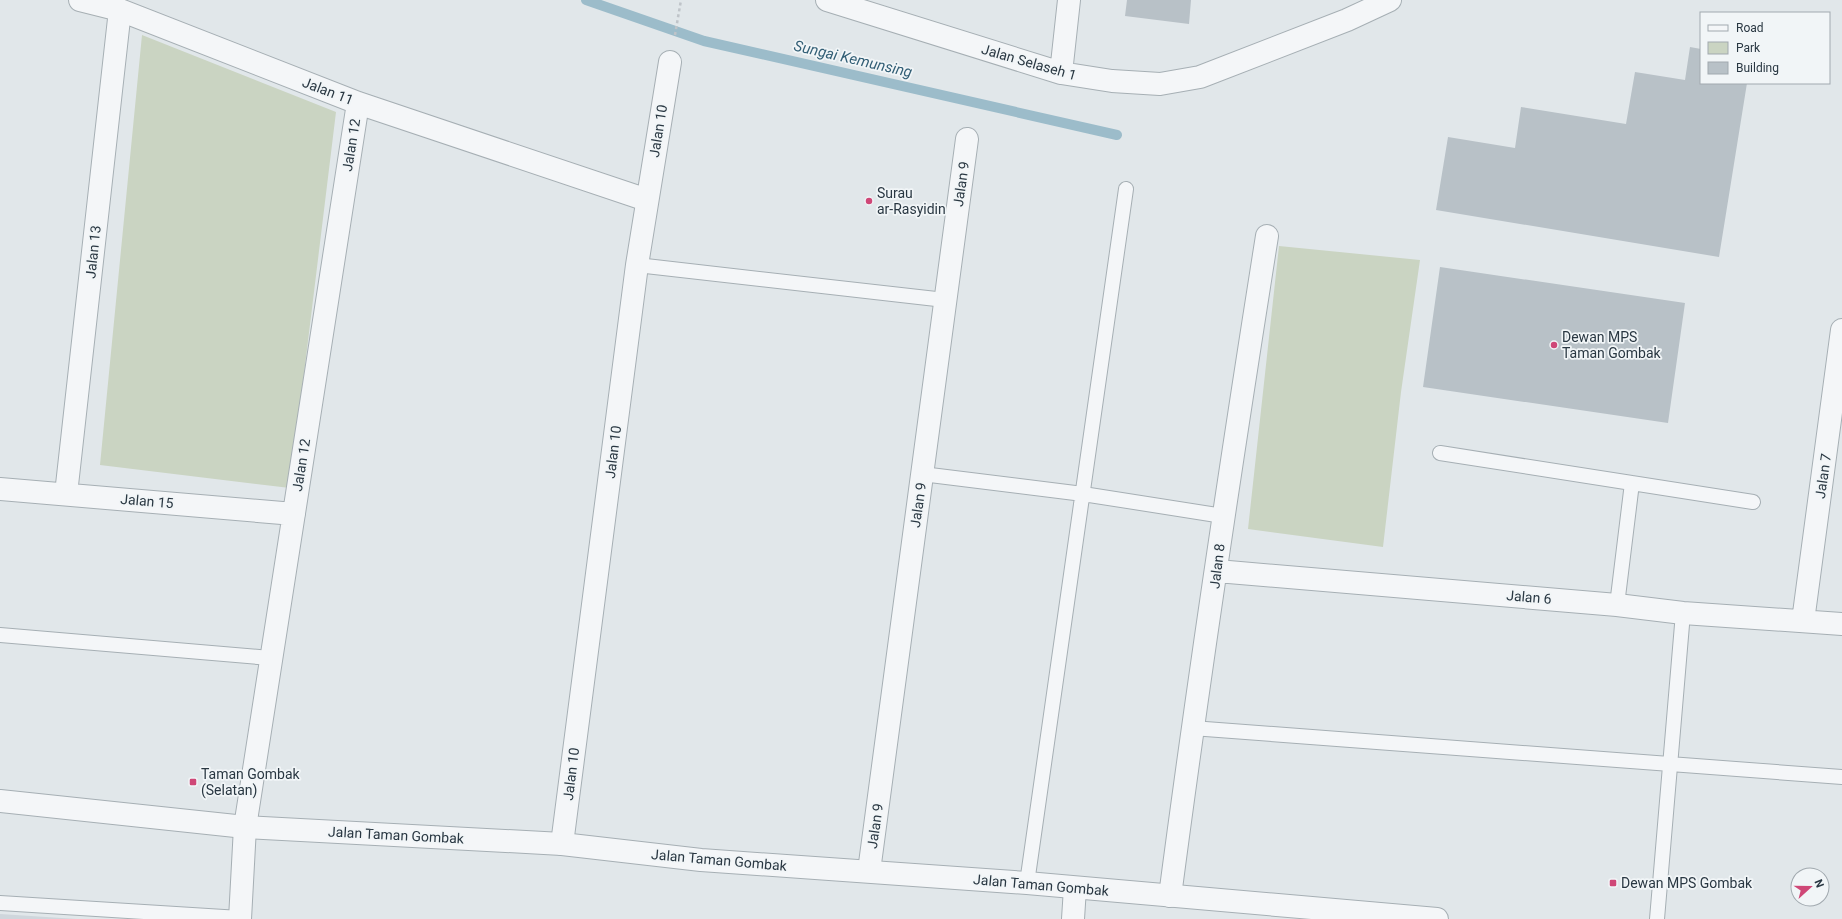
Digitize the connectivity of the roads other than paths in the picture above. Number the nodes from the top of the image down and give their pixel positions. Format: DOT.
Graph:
graph roads {
  1 [pos="80,0"];
  2 [pos="826,0"];
  3 [pos="1069,0"];
  4 [pos="1390,0"];
  5 [pos="120,10"];
  6 [pos="1348,10"];
  7 [pos="670,62"];
  8 [pos="1061,73"];
  9 [pos="358,103"];
  10 [pos="967,139"];
  11 [pos="1126,189"];
  12 [pos="647,200"];
  13 [pos="1267,236"];
  14 [pos="637,265"];
  15 [pos="945,300"];
  16 [pos="1842,330"];
  17 [pos="1440,453"];
  18 [pos="922,474"];
  19 [pos="1632,483"];
  20 [pos="0,488"];
  21 [pos="66,494"];
  22 [pos="1083,494"];
  23 [pos="1754,502"];
  24 [pos="294,514"];
  25 [pos="1223,516"];
  26 [pos="1217,571"];
  27 [pos="1617,605"];
  28 [pos="1683,613"];
  29 [pos="1803,621"];
  30 [pos="1842,624"];
  31 [pos="0,635"];
  32 [pos="270,658"];
  33 [pos="1192,728"];
  34 [pos="1670,764"];
  35 [pos="1842,777"];
  36 [pos="0,800"];
  37 [pos="246,827"];
  38 [pos="562,844"];
  39 [pos="870,871"];
  40 [pos="1028,883"];
  41 [pos="1075,888"];
  42 [pos="1170,896"];
  43 [pos="0,903"];
  44 [pos="1347,915"];
  45 [pos="240,919"];
  46 [pos="1073,919"];
  47 [pos="1437,919"];
  48 [pos="1657,919"];
  1 -- 5 [label="street, Jalan 11"];
  2 -- 8 [label="street, Jalan Selaseh 1"];
  3 -- 8 [label="street"];
  4 -- 6 [label="street, Jalan Selaseh 1"];
  5 -- 9 [label="street, Jalan 11"];
  5 -- 21 [label="street, Jalan 13"];
  6 -- 8 [label="street, Jalan Selaseh 1"];
  7 -- 12 [label="street, Jalan 10"];
  9 -- 12 [label="street, Jalan 11"];
  9 -- 24 [label="street, Jalan 12"];
  10 -- 15 [label="street, Jalan 9"];
  11 -- 22 [label="lane"];
  12 -- 14 [label="street, Jalan 10"];
  13 -- 25 [label="street, Jalan 8"];
  14 -- 15 [label="lane"];
  14 -- 38 [label="street, Jalan 10"];
  15 -- 18 [label="street, Jalan 9"];
  16 -- 29 [label="street, Jalan 7"];
  17 -- 19 [label="lane"];
  18 -- 22 [label="lane"];
  18 -- 39 [label="street, Jalan 9"];
  19 -- 23 [label="lane"];
  19 -- 27 [label="lane"];
  20 -- 21 [label="street, Jalan 15"];
  21 -- 24 [label="street, Jalan 15"];
  22 -- 25 [label="lane"];
  22 -- 40 [label="lane"];
  24 -- 32 [label="street, Jalan 12"];
  25 -- 26 [label="street, Jalan 8"];
  26 -- 27 [label="street, Jalan 6"];
  26 -- 33 [label="street, Jalan 8"];
  27 -- 28 [label="street, Jalan 6"];
  28 -- 29 [label="street, Jalan 6"];
  28 -- 34 [label="lane"];
  29 -- 30 [label="street, Jalan 6"];
  31 -- 32 [label="lane"];
  32 -- 37 [label="street, Jalan 12"];
  33 -- 34 [label="lane"];
  33 -- 42 [label="street, Jalan 8"];
  34 -- 35 [label="lane"];
  34 -- 48 [label="lane"];
  36 -- 37 [label="street, Jalan Taman Gombak"];
  37 -- 38 [label="street, Jalan Taman Gombak"];
  37 -- 45 [label="street, Jalan 12"];
  38 -- 39 [label="street, Jalan Taman Gombak"];
  39 -- 40 [label="street, Jalan Taman Gombak"];
  40 -- 41 [label="street, Jalan Taman Gombak"];
  41 -- 42 [label="street, Jalan Taman Gombak"];
  41 -- 46 [label="street"];
  42 -- 44 [label="street, Jalan Taman Gombak"];
  43 -- 45 [label="lane"];
  44 -- 47 [label="street, Jalan Taman Gombak"];
}
